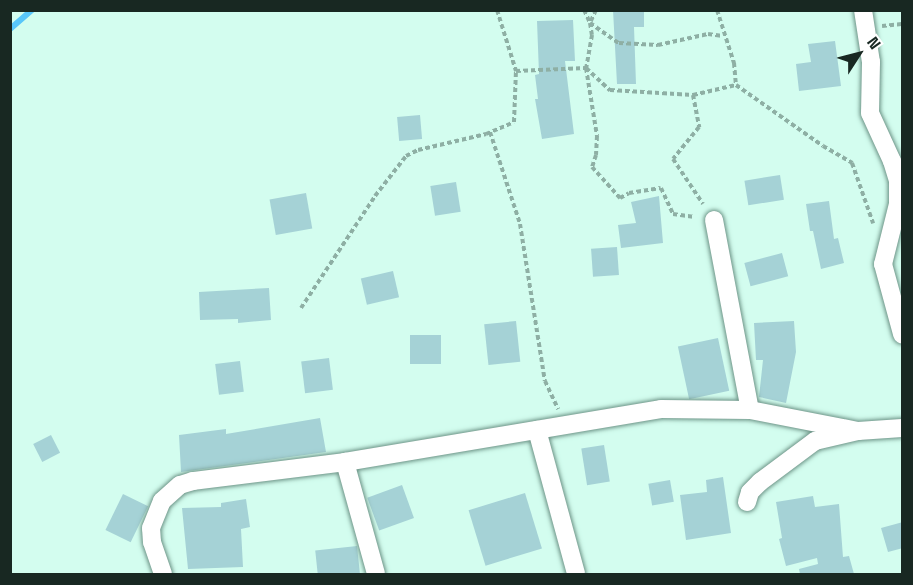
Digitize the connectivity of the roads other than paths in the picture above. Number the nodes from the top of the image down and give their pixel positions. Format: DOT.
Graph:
graph roads {
  1 [pos="863,10"];
  2 [pos="714,220"];
  3 [pos="903,334"];
  4 [pos="750,410"];
  5 [pos="903,428"];
  6 [pos="537,430"];
  7 [pos="858,431"];
  8 [pos="345,462"];
  9 [pos="747,502"];
  10 [pos="163,574"];
  11 [pos="376,574"];
  12 [pos="576,574"];
  1 -- 3 [label="street"];
  2 -- 4 [label="street"];
  4 -- 6 [label="street"];
  4 -- 7 [label="street"];
  5 -- 7 [label="street"];
  6 -- 8 [label="street"];
  6 -- 12 [label="street"];
  7 -- 9 [label="street"];
  8 -- 10 [label="street"];
  8 -- 11 [label="street"];
}
